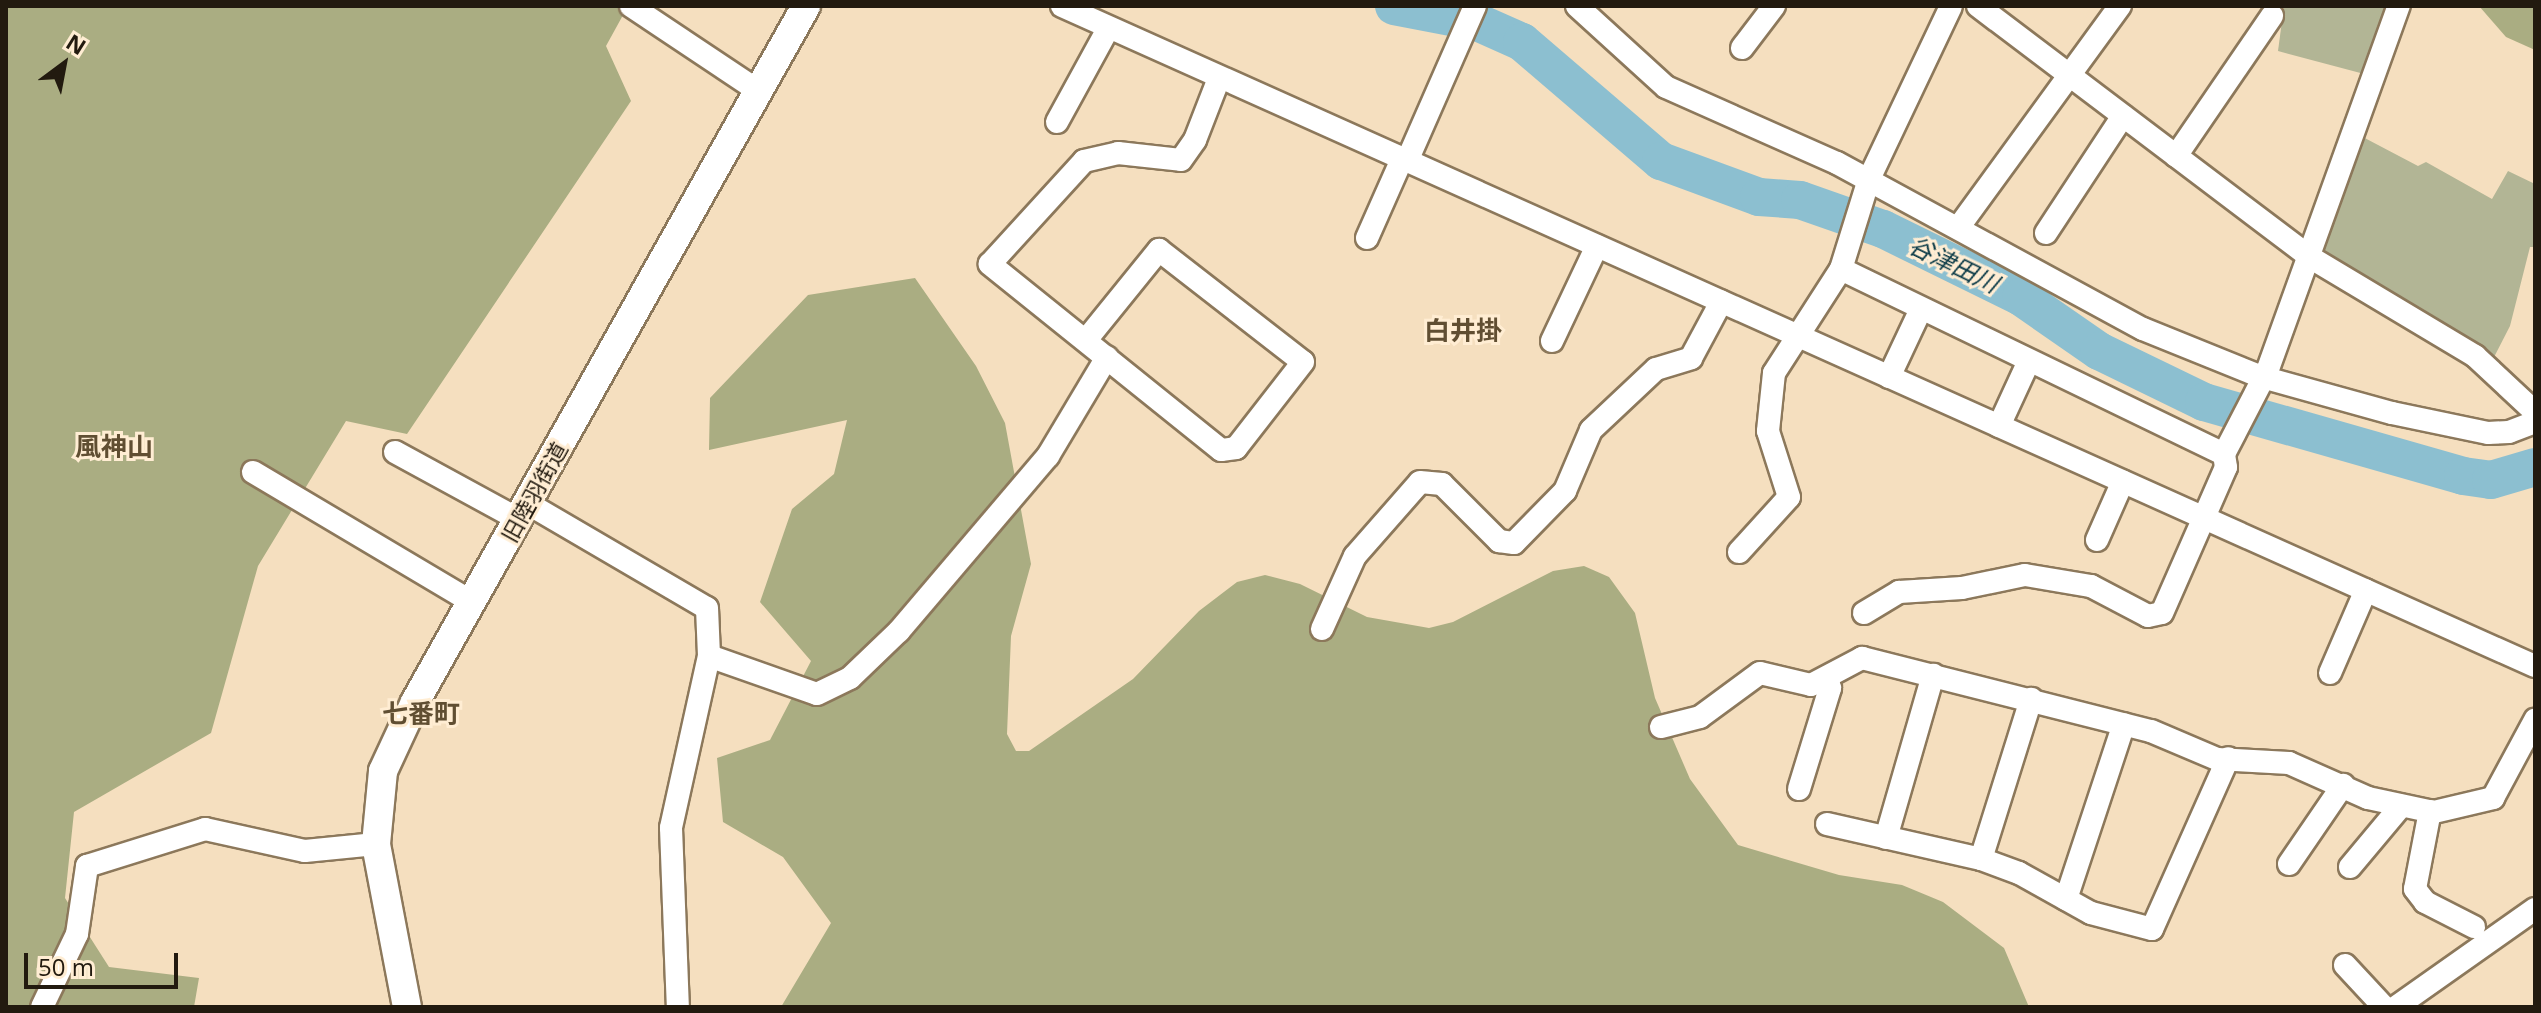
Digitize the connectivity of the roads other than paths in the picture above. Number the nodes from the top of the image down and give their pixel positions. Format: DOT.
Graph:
graph roads {
  1 [pos="631,6"];
  2 [pos="806,6"];
  3 [pos="1062,6"];
  4 [pos="1475,6"];
  5 [pos="1577,6"];
  6 [pos="1951,6"];
  7 [pos="1978,6"];
  8 [pos="2120,6"];
  9 [pos="2399,6"];
  10 [pos="1772,7"];
  11 [pos="2272,16"];
  12 [pos="1108,29"];
  13 [pos="1742,48"];
  14 [pos="2069,75"];
  15 [pos="1219,78"];
  16 [pos="760,92"];
  17 [pos="2123,116"];
  18 [pos="1057,122"];
  19 [pos="2176,156"];
  20 [pos="1404,160"];
  21 [pos="1866,190"];
  22 [pos="1958,228"];
  23 [pos="2046,233"];
  24 [pos="1367,238"];
  25 [pos="1597,246"];
  26 [pos="2308,256"];
  27 [pos="1842,261"];
  28 [pos="1721,302"];
  29 [pos="1921,309"];
  30 [pos="1795,335"];
  31 [pos="1086,340"];
  32 [pos="1552,341"];
  33 [pos="1107,357"];
  34 [pos="2028,363"];
  35 [pos="1889,377"];
  36 [pos="2259,384"];
  37 [pos="2535,412"];
  38 [pos="2535,422"];
  39 [pos="1999,426"];
  40 [pos="2228,447"];
  41 [pos="395,452"];
  42 [pos="253,472"];
  43 [pos="2123,481"];
  44 [pos="522,511"];
  45 [pos="2202,516"];
  46 [pos="2097,540"];
  47 [pos="1739,552"];
  48 [pos="2366,590"];
  49 [pos="472,602"];
  50 [pos="1864,613"];
  51 [pos="1322,629"];
  52 [pos="709,656"];
  53 [pos="2535,666"];
  54 [pos="2330,673"];
  55 [pos="1933,675"];
  56 [pos="1826,681"];
  57 [pos="2031,699"];
  58 [pos="2535,720"];
  59 [pos="2124,724"];
  60 [pos="1661,727"];
  61 [pos="2228,758"];
  62 [pos="2343,785"];
  63 [pos="1799,789"];
  64 [pos="2401,806"];
  65 [pos="2430,811"];
  66 [pos="1827,824"];
  67 [pos="1886,838"];
  68 [pos="376,844"];
  69 [pos="1981,859"];
  70 [pos="2289,864"];
  71 [pos="2350,867"];
  72 [pos="2066,899"];
  73 [pos="2535,909"];
  74 [pos="2474,927"];
  75 [pos="2345,965"];
  76 [pos="42,1007"];
  77 [pos="407,1007"];
  78 [pos="678,1007"];
  79 [pos="2384,1007"];
  80 [pos="2396,1007"];
  1 -- 16 [label="street"];
  2 -- 16 [label="street, 旧陸羽街道"];
  3 -- 12 [label="street"];
  4 -- 20 [label="street"];
  5 -- 21 [label="street"];
  6 -- 21 [label="street"];
  7 -- 14 [label="street"];
  8 -- 14 [label="street"];
  9 -- 26 [label="street"];
  10 -- 13 [label="street"];
  11 -- 19 [label="street"];
  12 -- 15 [label="street"];
  12 -- 18 [label="street"];
  14 -- 17 [label="street"];
  14 -- 22 [label="street"];
  15 -- 20 [label="street"];
  15 -- 31 [label="street"];
  16 -- 44 [label="street, 旧陸羽街道"];
  17 -- 19 [label="street"];
  17 -- 23 [label="street"];
  19 -- 26 [label="street"];
  20 -- 24 [label="street"];
  20 -- 25 [label="street"];
  21 -- 22 [label="street"];
  21 -- 27 [label="street"];
  22 -- 36 [label="street"];
  25 -- 28 [label="street"];
  25 -- 32 [label="street"];
  26 -- 36 [label="street"];
  26 -- 37 [label="street"];
  27 -- 29 [label="street"];
  27 -- 30 [label="street"];
  28 -- 30 [label="street"];
  28 -- 51 [label="street"];
  29 -- 34 [label="street"];
  29 -- 35 [label="street"];
  30 -- 35 [label="street"];
  30 -- 47 [label="street"];
  31 -- 33 [label="street"];
  31 -- 33 [label="street"];
  33 -- 52 [label="street"];
  34 -- 39 [label="street"];
  34 -- 40 [label="street"];
  35 -- 39 [label="street"];
  36 -- 38 [label="street"];
  36 -- 40 [label="street"];
  39 -- 43 [label="street"];
  40 -- 45 [label="street"];
  41 -- 44 [label="street"];
  42 -- 49 [label="street"];
  43 -- 45 [label="street"];
  43 -- 46 [label="street"];
  44 -- 49 [label="street, 旧陸羽街道"];
  44 -- 52 [label="street"];
  45 -- 48 [label="street"];
  45 -- 50 [label="street"];
  48 -- 53 [label="street"];
  48 -- 54 [label="street"];
  49 -- 68 [label="street, 旧陸羽街道"];
  52 -- 78 [label="street"];
  55 -- 56 [label="street"];
  55 -- 57 [label="street"];
  55 -- 67 [label="street"];
  56 -- 60 [label="street"];
  56 -- 63 [label="street"];
  57 -- 59 [label="street"];
  57 -- 69 [label="street"];
  58 -- 65 [label="street"];
  59 -- 61 [label="street"];
  59 -- 72 [label="street"];
  61 -- 62 [label="street"];
  61 -- 72 [label="street"];
  62 -- 64 [label="street"];
  62 -- 70 [label="street"];
  64 -- 65 [label="street"];
  64 -- 71 [label="street"];
  65 -- 74 [label="street"];
  66 -- 67 [label="street"];
  67 -- 69 [label="street"];
  68 -- 76 [label="street"];
  68 -- 77 [label="street, 旧陸羽街道"];
  69 -- 72 [label="street"];
  73 -- 80 [label="street"];
  75 -- 79 [label="street"];
}
